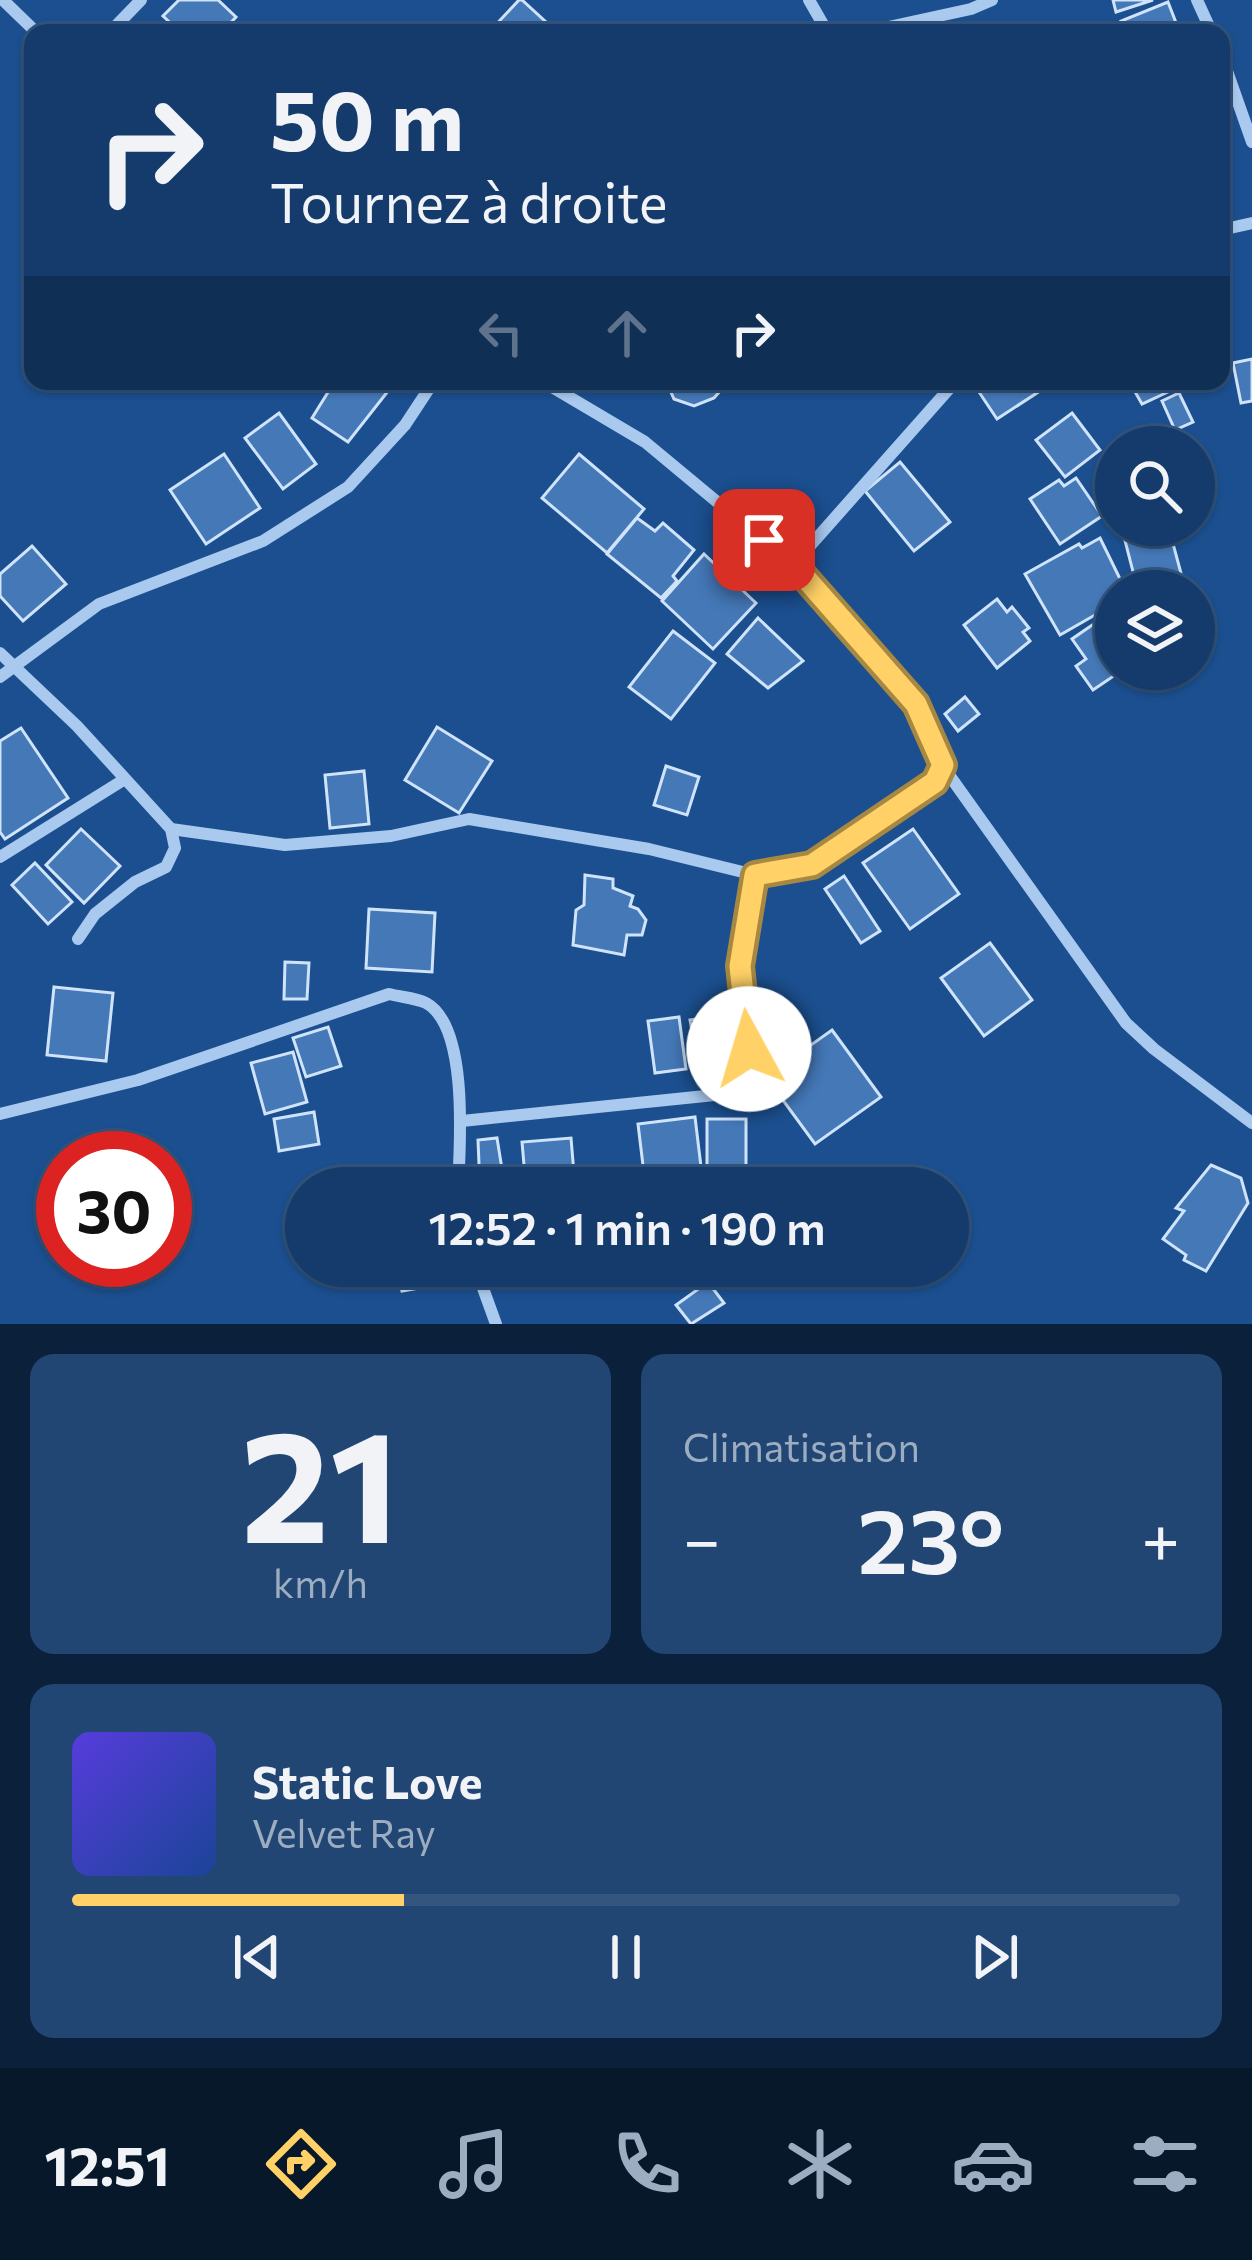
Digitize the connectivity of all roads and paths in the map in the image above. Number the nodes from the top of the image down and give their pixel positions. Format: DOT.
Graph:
graph roads {
  1 [pos="3,0"];
  2 [pos="141,0"];
  3 [pos="992,0"];
  4 [pos="28,24"];
  5 [pos="118,24"];
  6 [pos="902,24"];
  7 [pos="1230,80"];
  8 [pos="1252,142"];
  9 [pos="428,390"];
  10 [pos="557,390"];
  11 [pos="948,390"];
  12 [pos="794,565"];
  13 [pos="0,653"];
  14 [pos="14,667"];
  15 [pos="0,677"];
  16 [pos="943,765"];
  17 [pos="125,779"];
  18 [pos="171,830"];
  19 [pos="0,857"];
  20 [pos="755,875"];
  21 [pos="78,939"];
  22 [pos="0,1114"];
  23 [pos="462,1121"];
  24 [pos="1252,1123"];
  25 [pos="459,1167"];
  26 [pos="483,1287"];
  27 [pos="496,1324"];
  1 -- 4 [label="street"];
  2 -- 5 [label="street"];
  3 -- 6 [label="street"];
  7 -- 8 [label="street"];
  9 -- 14 [label="street"];
  10 -- 12 [label="street"];
  11 -- 12 [label="street"];
  12 -- 16 [label="street"];
  13 -- 14 [label="street"];
  14 -- 15 [label="street"];
  14 -- 17 [label="street"];
  16 -- 20 [label="street"];
  16 -- 24 [label="street"];
  17 -- 18 [label="street"];
  17 -- 19 [label="street"];
  18 -- 20 [label="street"];
  18 -- 21 [label="street"];
  20 -- 23 [label="street"];
  22 -- 23 [label="street"];
  23 -- 25 [label="street"];
  26 -- 27 [label="street"];
}
